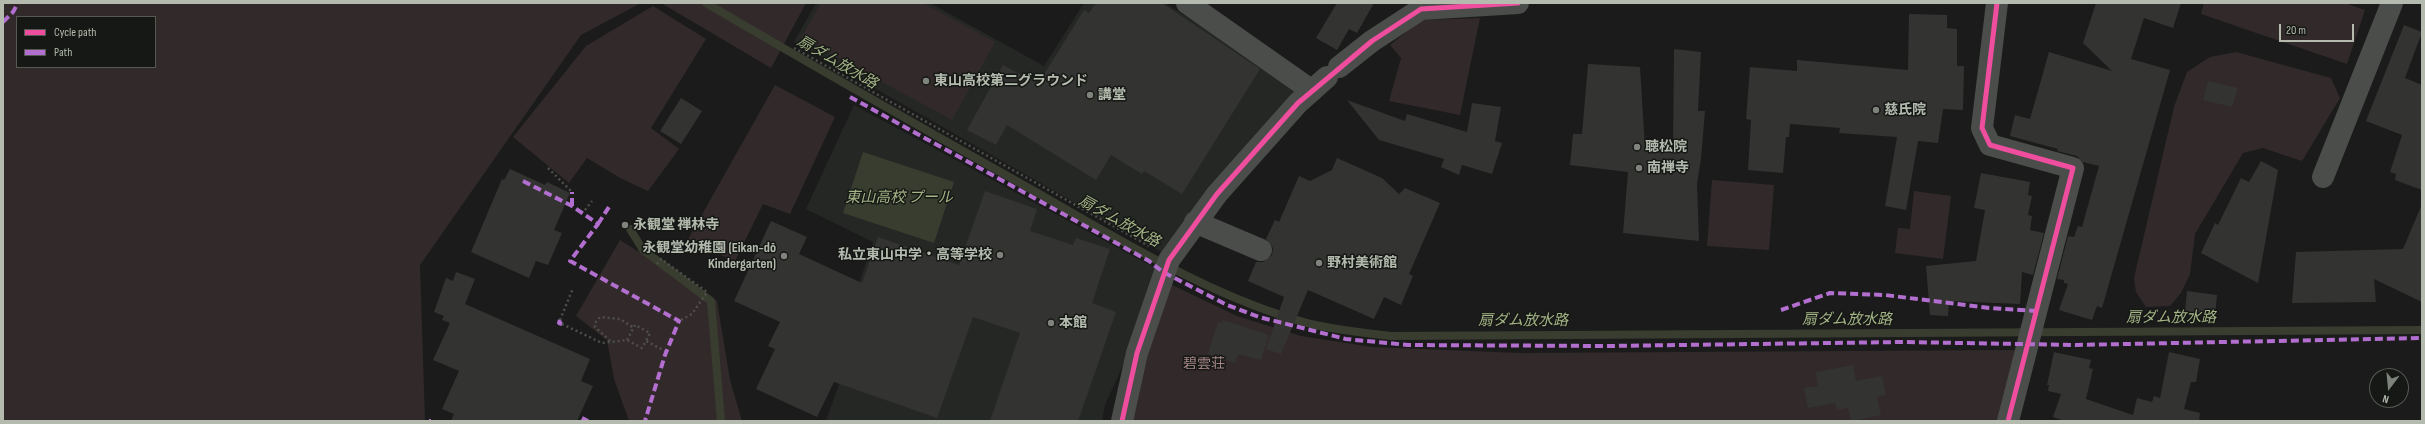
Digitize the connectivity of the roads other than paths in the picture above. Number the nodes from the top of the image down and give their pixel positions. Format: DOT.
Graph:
graph roads {
  1 [pos="1187,3"];
  2 [pos="1518,3"];
  3 [pos="1997,3"];
  4 [pos="2392,3"];
  5 [pos="1326,78"];
  6 [pos="2323,177"];
  7 [pos="1195,222"];
  8 [pos="1261,250"];
  9 [pos="1122,421"];
  10 [pos="2008,421"];
  1 -- 5 [label="street"];
  2 -- 5 [label="street"];
  3 -- 10 [label="street"];
  4 -- 6 [label="street"];
  5 -- 7 [label="street"];
  7 -- 8 [label="street"];
  7 -- 9 [label="street"];
}
